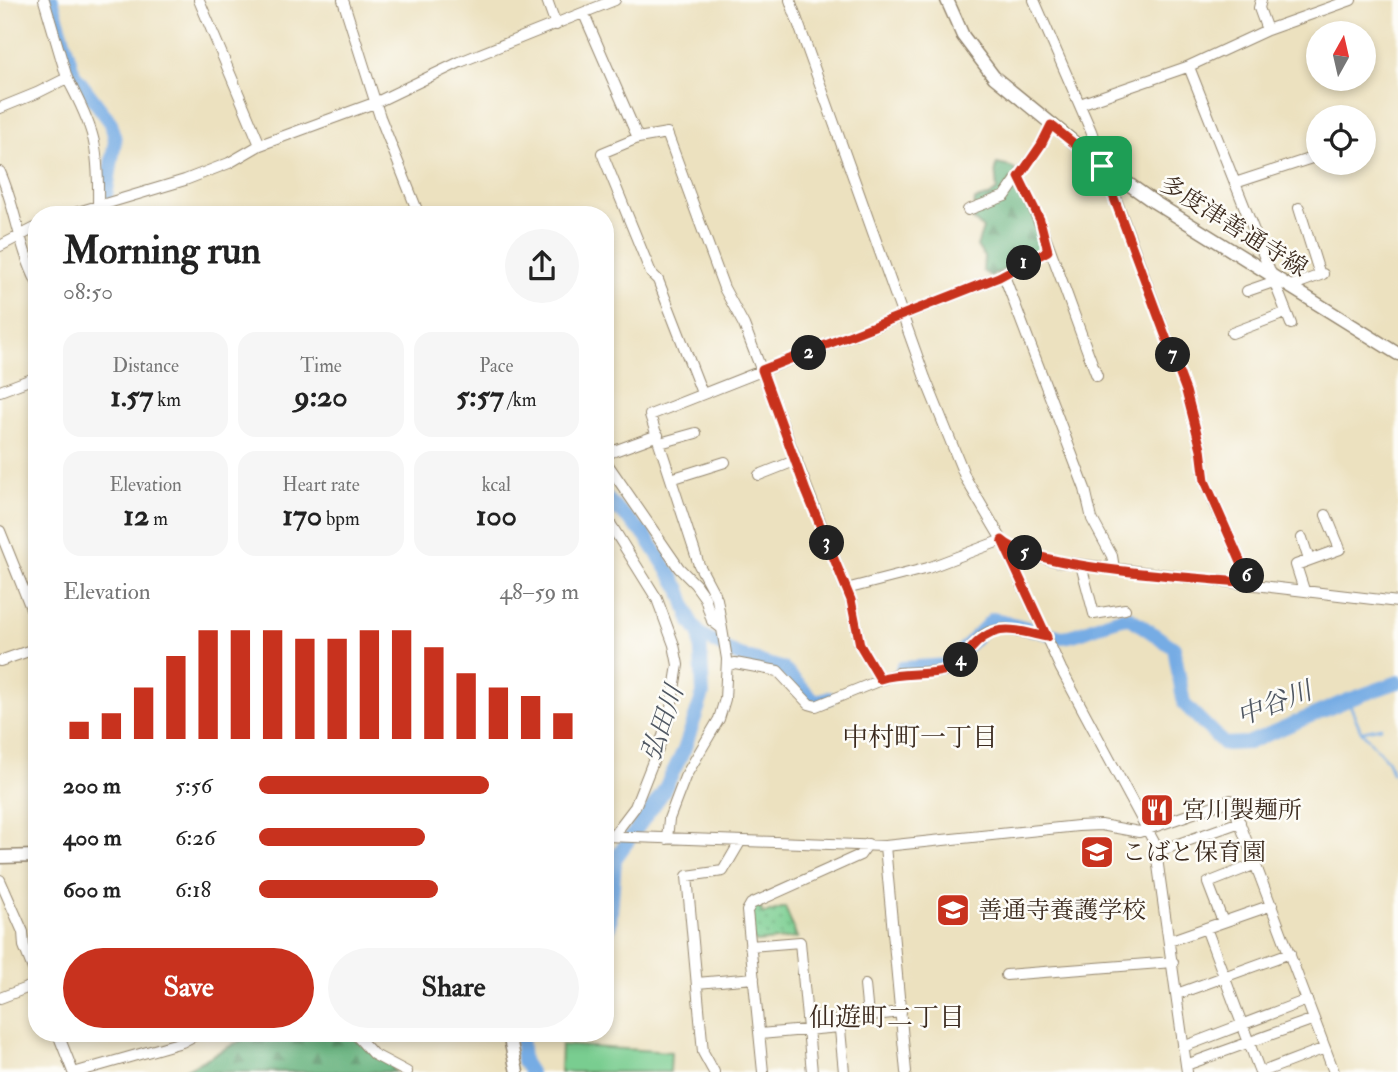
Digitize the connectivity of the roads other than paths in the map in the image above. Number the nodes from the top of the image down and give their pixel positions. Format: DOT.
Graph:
graph roads {
  1 [pos="44,0"];
  2 [pos="199,0"];
  3 [pos="343,0"];
  4 [pos="547,0"];
  5 [pos="615,0"];
  6 [pos="790,0"];
  7 [pos="947,0"];
  8 [pos="1034,0"];
  9 [pos="1262,0"];
  10 [pos="1351,0"];
  11 [pos="598,4"];
  12 [pos="584,14"];
  13 [pos="556,25"];
  14 [pos="1267,30"];
  15 [pos="1189,67"];
  16 [pos="67,78"];
  17 [pos="377,102"];
  18 [pos="1080,104"];
  19 [pos="0,108"];
  20 [pos="1051,125"];
  21 [pos="638,138"];
  22 [pos="260,145"];
  23 [pos="1306,160"];
  24 [pos="1102,166"];
  25 [pos="0,172"];
  26 [pos="1019,177"];
  27 [pos="1235,183"];
  28 [pos="98,206"];
  29 [pos="415,206"];
  30 [pos="1299,208"];
  31 [pos="968,210"];
  32 [pos="28,230"];
  33 [pos="19,234"];
  34 [pos="0,246"];
  35 [pos="1048,251"];
  36 [pos="28,258"];
  37 [pos="1003,273"];
  38 [pos="1271,277"];
  39 [pos="1291,286"];
  40 [pos="1247,291"];
  41 [pos="1285,313"];
  42 [pos="904,316"];
  43 [pos="1290,324"];
  44 [pos="1232,332"];
  45 [pos="1398,354"];
  46 [pos="692,369"];
  47 [pos="762,370"];
  48 [pos="681,373"];
  49 [pos="1097,376"];
  50 [pos="28,380"];
  51 [pos="0,391"];
  52 [pos="702,393"];
  53 [pos="696,433"];
  54 [pos="659,439"];
  55 [pos="614,452"];
  56 [pos="797,460"];
  57 [pos="725,462"];
  58 [pos="614,474"];
  59 [pos="759,475"];
  60 [pos="671,479"];
  61 [pos="1326,515"];
  62 [pos="614,530"];
  63 [pos="0,531"];
  64 [pos="1302,538"];
  65 [pos="1002,540"];
  66 [pos="1309,560"];
  67 [pos="1081,565"];
  68 [pos="1114,568"];
  69 [pos="1250,583"];
  70 [pos="845,589"];
  71 [pos="1304,590"];
  72 [pos="28,601"];
  73 [pos="1398,602"];
  74 [pos="1125,609"];
  75 [pos="719,627"];
  76 [pos="1047,637"];
  77 [pos="28,651"];
  78 [pos="0,661"];
  79 [pos="727,663"];
  80 [pos="880,679"];
  81 [pos="1240,822"];
  82 [pos="1148,829"];
  83 [pos="614,833"];
  84 [pos="614,836"];
  85 [pos="667,839"];
  86 [pos="740,842"];
  87 [pos="868,844"];
  88 [pos="885,846"];
  89 [pos="1156,852"];
  90 [pos="28,856"];
  91 [pos="0,858"];
  92 [pos="1256,864"];
  93 [pos="0,880"];
  94 [pos="1272,905"];
  95 [pos="1223,922"];
  96 [pos="1206,928"];
  97 [pos="1169,941"];
  98 [pos="750,946"];
  99 [pos="1290,953"];
  100 [pos="28,957"];
  101 [pos="1172,962"];
  102 [pos="1006,975"];
  103 [pos="1225,977"];
  104 [pos="754,978"];
  105 [pos="697,983"];
  106 [pos="28,985"];
  107 [pos="865,985"];
  108 [pos="1177,994"];
  109 [pos="0,998"];
  110 [pos="1307,1000"];
  111 [pos="901,1012"];
  112 [pos="868,1016"];
  113 [pos="1314,1019"];
  114 [pos="1242,1024"];
  115 [pos="839,1027"];
  116 [pos="808,1030"];
  117 [pos="760,1034"];
  118 [pos="62,1042"];
  119 [pos="182,1042"];
  120 [pos="362,1042"];
  121 [pos="511,1042"];
  122 [pos="1249,1042"];
  123 [pos="1183,1047"];
  124 [pos="1325,1048"];
  125 [pos="1186,1068"];
  126 [pos="75,1072"];
  127 [pos="407,1072"];
  128 [pos="517,1072"];
  129 [pos="714,1072"];
  130 [pos="763,1072"];
  131 [pos="812,1072"];
  132 [pos="844,1072"];
  133 [pos="906,1072"];
  134 [pos="1261,1072"];
  135 [pos="1334,1072"];
  1 -- 16 [label="street"];
  2 -- 22 [label="street"];
  3 -- 17 [label="street"];
  4 -- 13 [label="street"];
  5 -- 11 [label="street"];
  6 -- 42 [label="street"];
  7 -- 20 [label="main road, 多度津善通寺線"];
  8 -- 18 [label="street"];
  9 -- 14 [label="street"];
  10 -- 14 [label="street"];
  11 -- 12 [label="street"];
  12 -- 13 [label="street"];
  12 -- 21 [label="street"];
  13 -- 17 [label="street"];
  14 -- 15 [label="street"];
  15 -- 18 [label="street"];
  15 -- 27 [label="street"];
  16 -- 19 [label="street"];
  16 -- 28 [label="street"];
  17 -- 22 [label="street"];
  17 -- 29 [label="street"];
  18 -- 24 [label="street"];
  20 -- 24 [label="main road, 多度津善通寺線"];
  20 -- 26 [label="street"];
  21 -- 46 [label="street"];
  21 -- 47 [label="street"];
  22 -- 28 [label="street"];
  23 -- 27 [label="street"];
  24 -- 38 [label="main road, 多度津善通寺線"];
  24 -- 69 [label="street"];
  25 -- 33 [label="street"];
  26 -- 31 [label="street"];
  26 -- 35 [label="street"];
  27 -- 38 [label="street"];
  30 -- 39 [label="street"];
  32 -- 33 [label="street"];
  33 -- 34 [label="street"];
  33 -- 36 [label="street"];
  35 -- 37 [label="street"];
  35 -- 49 [label="street"];
  37 -- 42 [label="street"];
  37 -- 68 [label="street"];
  38 -- 39 [label="main road, 多度津善通寺線"];
  38 -- 40 [label="street"];
  38 -- 41 [label="street"];
  39 -- 45 [label="main road, 多度津善通寺線"];
  41 -- 43 [label="street"];
  41 -- 44 [label="street"];
  42 -- 47 [label="street"];
  42 -- 65 [label="street"];
  46 -- 48 [label="street"];
  46 -- 52 [label="street"];
  47 -- 52 [label="street"];
  47 -- 56 [label="street"];
  50 -- 51 [label="street"];
  52 -- 54 [label="street"];
  53 -- 54 [label="street"];
  54 -- 55 [label="street"];
  54 -- 60 [label="street"];
  56 -- 59 [label="street"];
  56 -- 70 [label="street"];
  57 -- 60 [label="street"];
  58 -- 75 [label="street"];
  60 -- 75 [label="street"];
  61 -- 66 [label="street"];
  62 -- 83 [label="street"];
  63 -- 72 [label="street"];
  64 -- 66 [label="street"];
  65 -- 67 [label="street"];
  65 -- 70 [label="street"];
  65 -- 76 [label="street"];
  66 -- 71 [label="street"];
  67 -- 68 [label="street"];
  67 -- 74 [label="street"];
  68 -- 69 [label="street"];
  69 -- 71 [label="street"];
  70 -- 80 [label="street"];
  71 -- 73 [label="street"];
  75 -- 79 [label="street"];
  76 -- 80 [label="street"];
  76 -- 82 [label="street"];
  77 -- 78 [label="street"];
  79 -- 80 [label="street"];
  79 -- 85 [label="street"];
  81 -- 82 [label="street"];
  81 -- 89 [label="street"];
  81 -- 92 [label="street"];
  82 -- 88 [label="street"];
  82 -- 89 [label="street"];
  84 -- 85 [label="street"];
  85 -- 86 [label="street"];
  86 -- 87 [label="street"];
  86 -- 105 [label="street"];
  87 -- 88 [label="street"];
  87 -- 98 [label="street"];
  88 -- 111 [label="street"];
  89 -- 97 [label="street"];
  90 -- 91 [label="main road"];
  92 -- 94 [label="street"];
  92 -- 95 [label="street"];
  93 -- 100 [label="street"];
  94 -- 95 [label="street"];
  94 -- 99 [label="street"];
  95 -- 96 [label="street"];
  96 -- 97 [label="street"];
  96 -- 103 [label="street"];
  97 -- 101 [label="street"];
  98 -- 104 [label="street"];
  98 -- 116 [label="street"];
  99 -- 103 [label="street"];
  99 -- 110 [label="street"];
  101 -- 102 [label="street"];
  101 -- 108 [label="street"];
  103 -- 108 [label="street"];
  103 -- 114 [label="street"];
  104 -- 105 [label="street"];
  104 -- 117 [label="street"];
  105 -- 129 [label="street"];
  106 -- 109 [label="street"];
  107 -- 112 [label="street"];
  108 -- 123 [label="street"];
  110 -- 113 [label="street"];
  110 -- 114 [label="street"];
  111 -- 112 [label="street"];
  111 -- 133 [label="street"];
  112 -- 115 [label="street"];
  113 -- 122 [label="street"];
  113 -- 124 [label="street"];
  114 -- 122 [label="street"];
  114 -- 123 [label="street"];
  115 -- 116 [label="street"];
  115 -- 132 [label="street"];
  116 -- 117 [label="street"];
  116 -- 131 [label="street"];
  117 -- 130 [label="street"];
  118 -- 126 [label="street"];
  119 -- 126 [label="street"];
  120 -- 127 [label="street"];
  121 -- 128 [label="main road"];
  122 -- 125 [label="street"];
  122 -- 134 [label="street"];
  123 -- 125 [label="street"];
  124 -- 134 [label="street"];
  124 -- 135 [label="street"];
}
